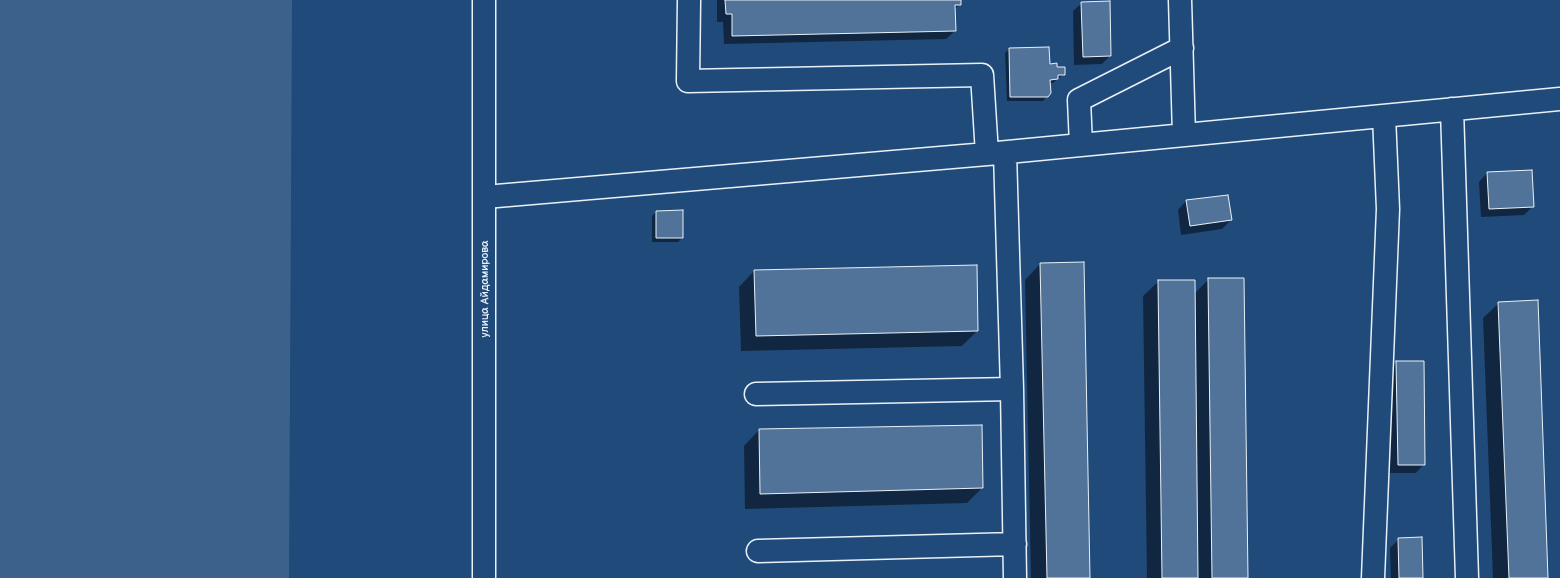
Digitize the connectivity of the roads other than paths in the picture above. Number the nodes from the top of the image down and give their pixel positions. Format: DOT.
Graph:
graph roads {
  1 [pos="484,0"];
  2 [pos="689,0"];
  3 [pos="1180,0"];
  4 [pos="1182,48"];
  5 [pos="1560,99"];
  6 [pos="1452,109"];
  7 [pos="1384,116"];
  8 [pos="1184,135"];
  9 [pos="1081,145"];
  10 [pos="996,154"];
  11 [pos="485,197"];
  12 [pos="1012,389"];
  13 [pos="756,394"];
  14 [pos="1015,544"];
  15 [pos="758,551"];
  16 [pos="484,578"];
  17 [pos="1015,578"];
  18 [pos="1373,578"];
  19 [pos="1467,578"];
  1 -- 11 [label="main road, улица Айдамирова"];
  2 -- 10 [label="main road"];
  3 -- 4 [label="main road"];
  4 -- 8 [label="main road"];
  4 -- 9 [label="main road"];
  5 -- 6 [label="main road"];
  6 -- 7 [label="main road"];
  6 -- 19 [label="main road"];
  7 -- 8 [label="main road"];
  7 -- 18 [label="main road"];
  8 -- 9 [label="main road"];
  9 -- 10 [label="main road"];
  10 -- 11 [label="main road"];
  10 -- 12 [label="main road"];
  11 -- 16 [label="main road, улица Айдамирова"];
  12 -- 13 [label="main road"];
  12 -- 14 [label="main road"];
  14 -- 15 [label="main road"];
  14 -- 17 [label="main road"];
}
